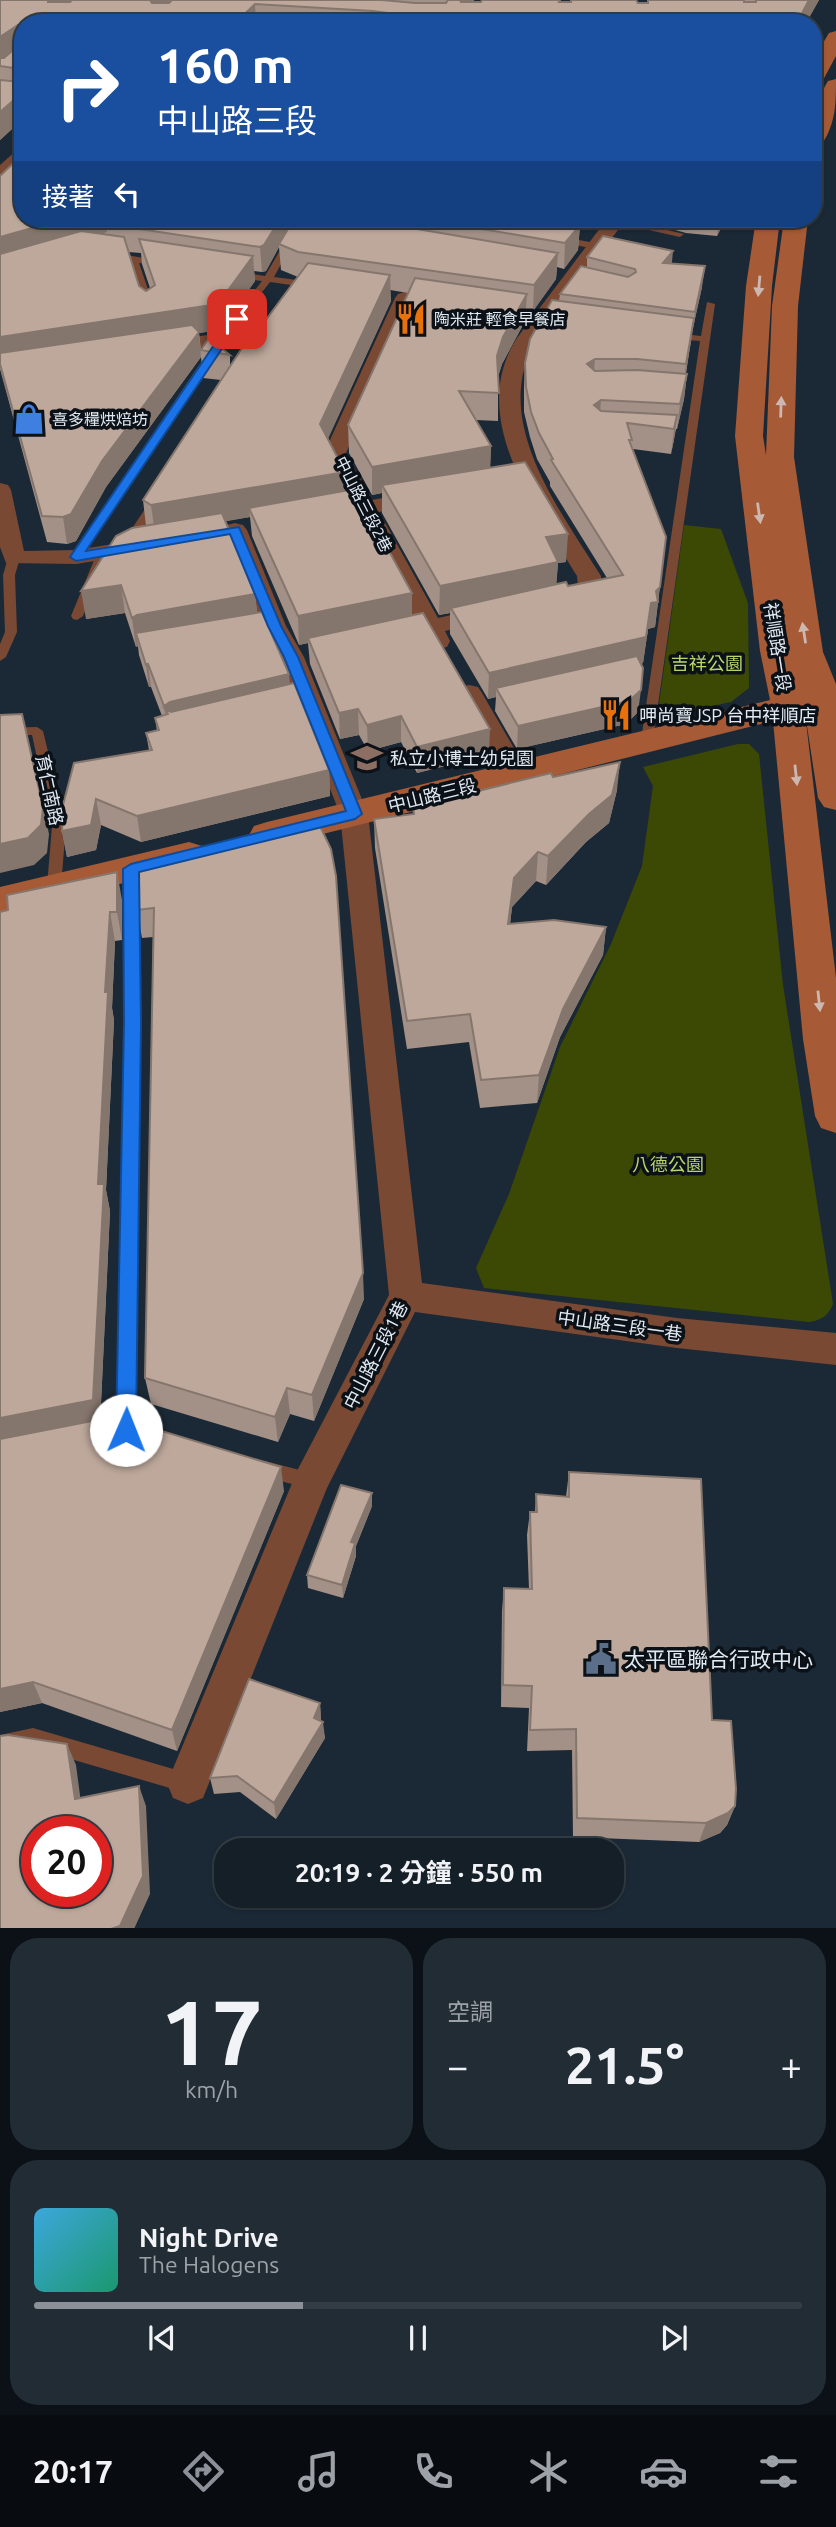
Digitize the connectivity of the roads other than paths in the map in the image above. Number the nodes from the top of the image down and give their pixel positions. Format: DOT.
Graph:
graph roads {
  1 [pos="836,37"];
  2 [pos="822,62"];
  3 [pos="836,86"];
  4 [pos="822,120"];
  5 [pos="14,161"];
  6 [pos="0,174"];
  7 [pos="611,228"];
  8 [pos="655,228"];
  9 [pos="767,228"];
  10 [pos="795,228"];
  11 [pos="296,231"];
  12 [pos="680,234"];
  13 [pos="122,236"];
  14 [pos="556,239"];
  15 [pos="98,248"];
  16 [pos="598,249"];
  17 [pos="133,259"];
  18 [pos="168,264"];
  19 [pos="230,273"];
  20 [pos="268,279"];
  21 [pos="301,283"];
  22 [pos="327,287"];
  23 [pos="293,294"];
  24 [pos="405,298"];
  25 [pos="709,304"];
  26 [pos="150,310"];
  27 [pos="268,328"];
  28 [pos="664,334"];
  29 [pos="222,339"];
  30 [pos="260,339"];
  31 [pos="705,339"];
  32 [pos="253,349"];
  33 [pos="138,351"];
  34 [pos="678,434"];
  35 [pos="691,435"];
  36 [pos="530,477"];
  37 [pos="503,482"];
  38 [pos="0,490"];
  39 [pos="448,492"];
  40 [pos="160,494"];
  41 [pos="355,510"];
  42 [pos="303,519"];
  43 [pos="233,530"];
  44 [pos="161,543"];
  45 [pos="113,551"];
  46 [pos="76,557"];
  47 [pos="8,572"];
  48 [pos="537,604"];
  49 [pos="510,610"];
  50 [pos="77,616"];
  51 [pos="430,626"];
  52 [pos="367,640"];
  53 [pos="316,652"];
  54 [pos="0,657"];
  55 [pos="291,657"];
  56 [pos="815,700"];
  57 [pos="0,732"];
  58 [pos="647,740"];
  59 [pos="516,775"];
  60 [pos="836,798"];
  61 [pos="355,814"];
  62 [pos="131,869"];
  63 [pos="54,887"];
  64 [pos="0,900"];
  65 [pos="836,1116"];
  66 [pos="405,1296"];
  67 [pos="836,1349"];
  68 [pos="152,1437"];
  69 [pos="245,1463"];
  70 [pos="311,1481"];
  71 [pos="0,1745"];
  72 [pos="188,1783"];
  1 -- 2 [label="street"];
  3 -- 4 [label="street"];
  5 -- 6 [label="street"];
  7 -- 16 [label="street"];
  8 -- 12 [label="lane"];
  9 -- 56 [label="street, 祥順路一段, one-way"];
  56 -- 10 [label="street, 祥順路一段, one-way"];
  11 -- 20 [label="lane"];
  13 -- 15 [label="street"];
  14 -- 16 [label="lane"];
  15 -- 17 [label="lane"];
  16 -- 36 [label="street"];
  17 -- 18 [label="lane"];
  17 -- 26 [label="lane"];
  19 -- 20 [label="lane"];
  20 -- 21 [label="lane"];
  20 -- 29 [label="lane"];
  21 -- 22 [label="lane"];
  21 -- 23 [label="lane"];
  24 -- 41 [label="street, 中山路三段2巷"];
  25 -- 31 [label="lane"];
  27 -- 30 [label="lane"];
  28 -- 31 [label="lane"];
  29 -- 30 [label="lane"];
  29 -- 33 [label="street"];
  29 -- 46 [label="lane"];
  30 -- 32 [label="lane"];
  31 -- 35 [label="lane"];
  34 -- 35 [label="lane"];
  35 -- 58 [label="lane"];
  36 -- 37 [label="street"];
  36 -- 48 [label="street"];
  38 -- 47 [label="street"];
  39 -- 41 [label="street"];
  40 -- 45 [label="lane"];
  41 -- 42 [label="street"];
  41 -- 51 [label="street, 中山路三段2巷"];
  43 -- 55 [label="street, 中山路三段1巷"];
  44 -- 45 [label="street"];
  45 -- 46 [label="street"];
  45 -- 50 [label="lane"];
  46 -- 47 [label="street"];
  47 -- 54 [label="lane"];
  49 -- 51 [label="street"];
  51 -- 52 [label="street"];
  51 -- 59 [label="street, 中山路三段2巷"];
  53 -- 55 [label="street"];
  55 -- 61 [label="street, 中山路三段1巷"];
  56 -- 58 [label="street, 中山路三段"];
  56 -- 60 [label="street, 祥順路一段"];
  56 -- 65 [label="street, 祥順路一段, one-way"];
  57 -- 63 [label="lane, 育仁南路"];
  58 -- 59 [label="street, 中山路三段"];
  59 -- 61 [label="street, 中山路三段"];
  61 -- 62 [label="street, 中山路三段"];
  61 -- 66 [label="street, 中山路三段1巷"];
  62 -- 63 [label="street, 中山路三段"];
  62 -- 68 [label="lane"];
  63 -- 64 [label="street, 中山路三段"];
  66 -- 67 [label="street, 中山路三段一巷"];
  66 -- 70 [label="street, 中山路三段1巷"];
  69 -- 70 [label="lane"];
  70 -- 72 [label="street, 中山路三段1巷"];
  71 -- 72 [label="lane"];
}
